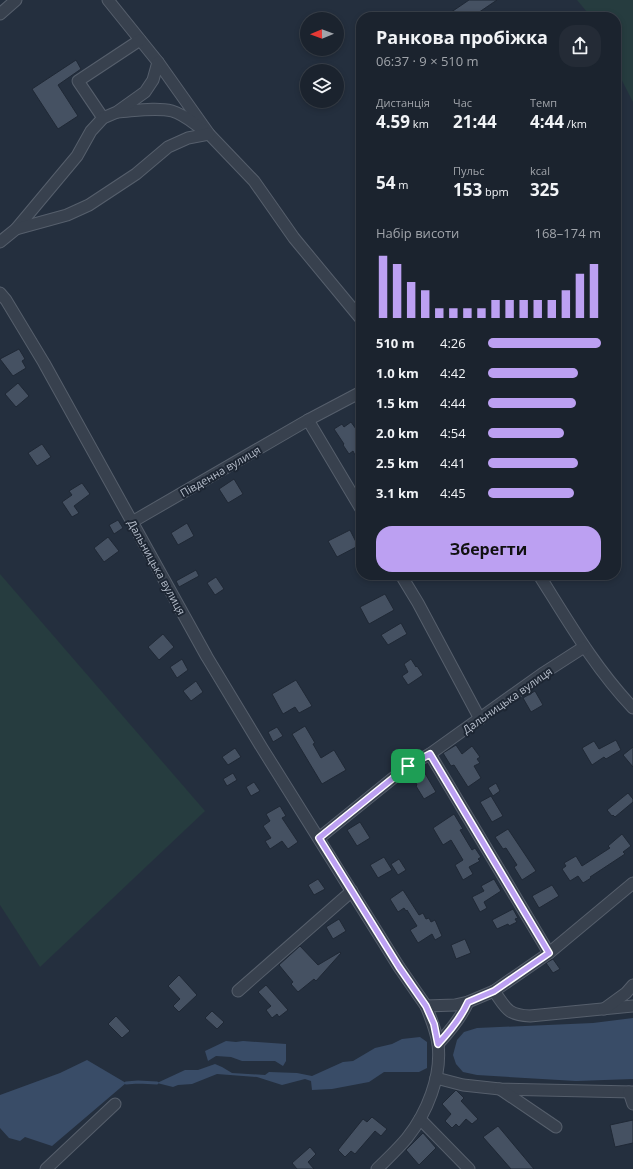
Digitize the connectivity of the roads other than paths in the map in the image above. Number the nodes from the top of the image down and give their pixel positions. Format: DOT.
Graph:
graph roads {
  1 [pos="16,0"];
  2 [pos="108,0"];
  3 [pos="1,11"];
  4 [pos="140,40"];
  5 [pos="158,62"];
  6 [pos="117,112"];
  7 [pos="103,118"];
  8 [pos="209,134"];
  9 [pos="16,229"];
  10 [pos="0,242"];
  11 [pos="2,300"];
  12 [pos="356,313"];
  13 [pos="356,395"];
  14 [pos="308,420"];
  15 [pos="356,501"];
  16 [pos="132,522"];
  17 [pos="404,580"];
  18 [pos="543,580"];
  19 [pos="584,647"];
  20 [pos="633,708"];
  21 [pos="480,719"];
  22 [pos="430,754"];
  23 [pos="319,838"];
  24 [pos="633,882"];
  25 [pos="352,891"];
  26 [pos="549,953"];
  27 [pos="633,985"];
  28 [pos="238,991"];
  29 [pos="494,991"];
  30 [pos="468,1002"];
  31 [pos="426,1006"];
  32 [pos="633,1006"];
  33 [pos="604,1009"];
  34 [pos="438,1044"];
  35 [pos="436,1078"];
  36 [pos="500,1089"];
  37 [pos="631,1092"];
  38 [pos="115,1104"];
  39 [pos="633,1104"];
  40 [pos="420,1119"];
  41 [pos="556,1127"];
  42 [pos="46,1169"];
  43 [pos="377,1169"];
  44 [pos="469,1169"];
  1 -- 3 [label="street"];
  2 -- 4 [label="street"];
  4 -- 5 [label="street"];
  4 -- 7 [label="street"];
  5 -- 6 [label="street"];
  5 -- 8 [label="street"];
  6 -- 7 [label="street"];
  6 -- 8 [label="street"];
  7 -- 9 [label="street"];
  8 -- 9 [label="street"];
  8 -- 12 [label="street"];
  9 -- 10 [label="street"];
  11 -- 16 [label="street, Дальницька вулиця"];
  13 -- 14 [label="street, Південна вулиця"];
  14 -- 15 [label="street"];
  14 -- 16 [label="street, Південна вулиця"];
  16 -- 23 [label="street, Дальницька вулиця"];
  17 -- 21 [label="street"];
  18 -- 19 [label="street"];
  19 -- 20 [label="street"];
  19 -- 21 [label="street, Дальницька вулиця"];
  21 -- 22 [label="street, Дальницька вулиця"];
  22 -- 23 [label="street, Дальницька вулиця"];
  22 -- 26 [label="street"];
  23 -- 25 [label="street, Дальницька вулиця"];
  24 -- 26 [label="street"];
  25 -- 28 [label="street"];
  25 -- 31 [label="street, Дальницька вулиця"];
  26 -- 29 [label="street"];
  27 -- 33 [label="street"];
  29 -- 30 [label="street"];
  29 -- 33 [label="street"];
  30 -- 31 [label="street"];
  30 -- 34 [label="street"];
  31 -- 34 [label="street, Дальницька вулиця"];
  32 -- 33 [label="street"];
  34 -- 35 [label="street, Дальницька вулиця"];
  35 -- 36 [label="street"];
  35 -- 40 [label="street, Дальницька вулиця"];
  36 -- 37 [label="street"];
  36 -- 41 [label="street"];
  37 -- 39 [label="street"];
  38 -- 42 [label="street"];
  40 -- 43 [label="street, Дальницька вулиця"];
  40 -- 44 [label="street"];
}
